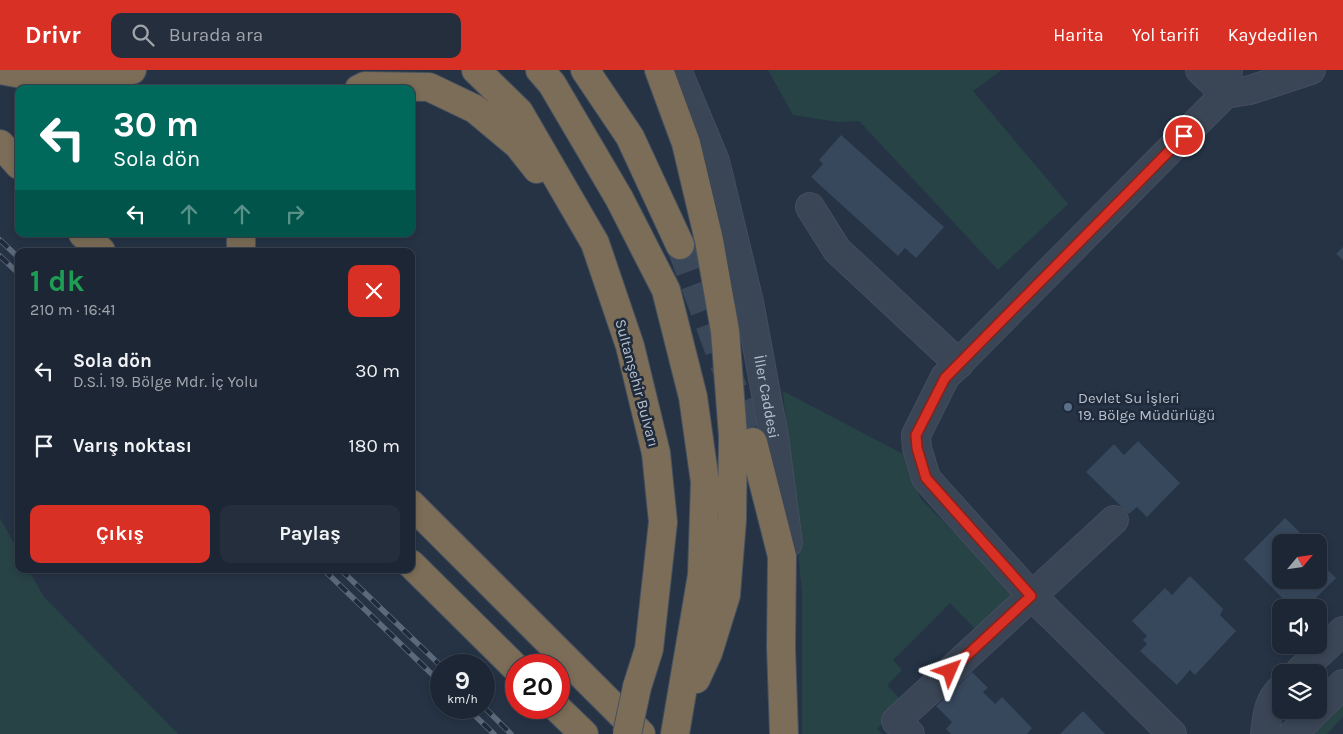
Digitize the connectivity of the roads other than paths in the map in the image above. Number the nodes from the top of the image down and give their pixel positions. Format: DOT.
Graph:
graph roads {
  1 [pos="0,70"];
  2 [pos="132,70"];
  3 [pos="476,70"];
  4 [pos="540,70"];
  5 [pos="585,70"];
  6 [pos="659,70"];
  7 [pos="677,70"];
  8 [pos="1200,70"];
  9 [pos="1311,70"];
  10 [pos="1227,82"];
  11 [pos="415,87"];
  12 [pos="0,143"];
  13 [pos="15,150"];
  14 [pos="15,161"];
  15 [pos="810,207"];
  16 [pos="86,237"];
  17 [pos="680,245"];
  18 [pos="98,248"];
  19 [pos="610,286"];
  20 [pos="959,364"];
  21 [pos="753,442"];
  22 [pos="415,508"];
  23 [pos="1114,520"];
  24 [pos="415,568"];
  25 [pos="1031,596"];
  26 [pos="1343,631"];
  27 [pos="505,657"];
  28 [pos="1308,664"];
  29 [pos="1343,684"];
  30 [pos="1327,700"];
  31 [pos="1272,701"];
  32 [pos="568,719"];
  33 [pos="1308,719"];
  34 [pos="676,729"];
  35 [pos="584,734"];
  36 [pos="627,734"];
  37 [pos="641,734"];
  38 [pos="784,734"];
  39 [pos="788,734"];
  40 [pos="910,734"];
  41 [pos="1172,734"];
  42 [pos="1265,734"];
  43 [pos="1293,734"];
  1 -- 2 [label="highway"];
  3 -- 19 [label="highway, Sultanşehir Bulvarı"];
  4 -- 34 [label="highway"];
  5 -- 17 [label="highway"];
  6 -- 34 [label="highway"];
  7 -- 39 [label="street, İller Caddesi"];
  8 -- 10 [label="street"];
  9 -- 10 [label="street"];
  10 -- 20 [label="street"];
  11 -- 19 [label="highway"];
  12 -- 13 [label="highway"];
  12 -- 14 [label="highway"];
  15 -- 20 [label="street"];
  16 -- 18 [label="highway"];
  19 -- 36 [label="highway, Sultanşehir Bulvarı, bridge"];
  20 -- 25 [label="street"];
  21 -- 38 [label="highway"];
  22 -- 37 [label="highway"];
  23 -- 25 [label="street"];
  24 -- 27 [label="highway"];
  25 -- 40 [label="street"];
  25 -- 41 [label="street"];
  26 -- 28 [label="street"];
  29 -- 30 [label="street"];
  31 -- 42 [label="street"];
  32 -- 35 [label="highway"];
  33 -- 43 [label="street"];
}
